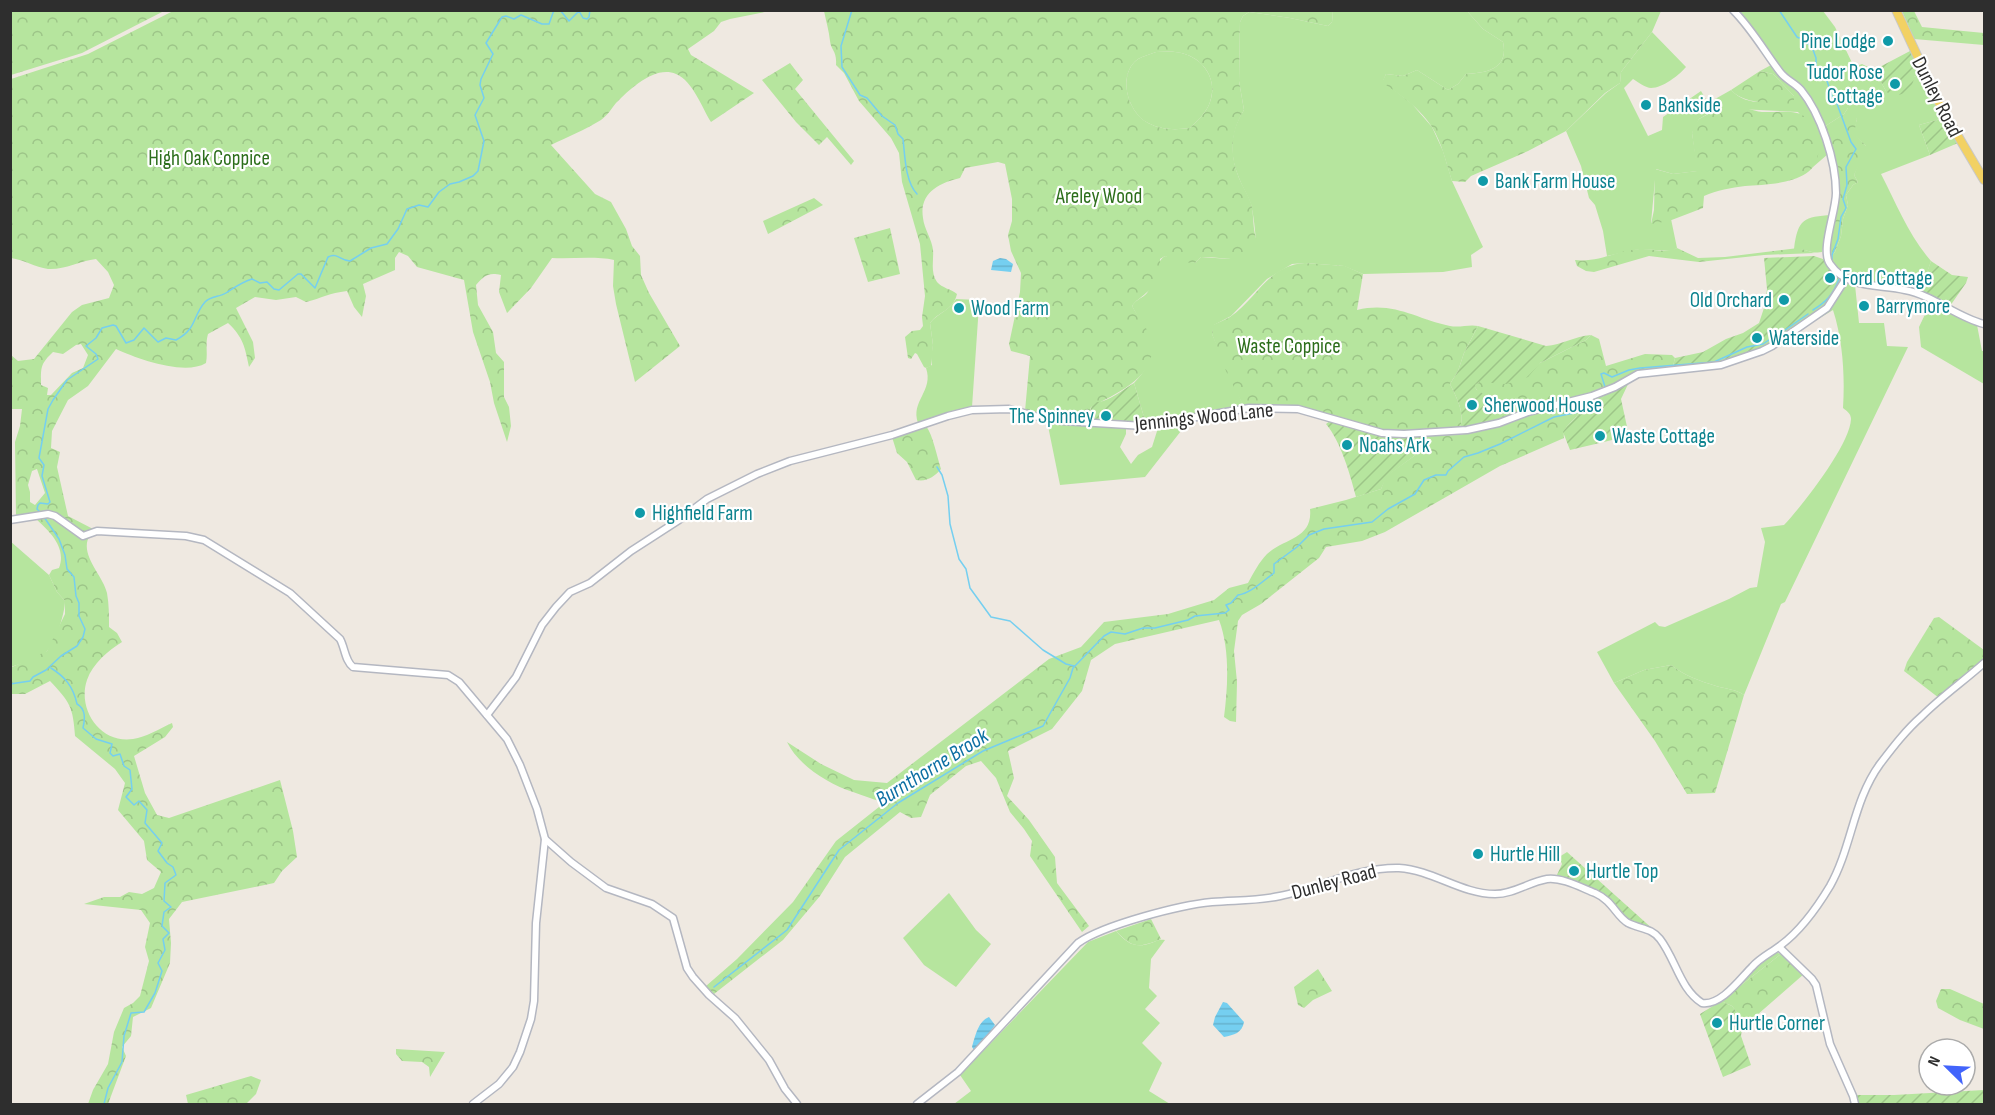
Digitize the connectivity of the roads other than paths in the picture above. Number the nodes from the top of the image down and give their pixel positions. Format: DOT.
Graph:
graph roads {
  1 [pos="1733,10"];
  2 [pos="1896,10"];
  3 [pos="1984,180"];
  4 [pos="1845,280"];
  5 [pos="1984,324"];
  6 [pos="10,520"];
  7 [pos="1984,663"];
  8 [pos="487,715"];
  9 [pos="545,838"];
  10 [pos="1779,947"];
  11 [pos="473,1104"];
  12 [pos="797,1104"];
  13 [pos="917,1104"];
  14 [pos="1855,1104"];
  1 -- 4 [label="street"];
  2 -- 3 [label="main road, Dunley Road"];
  4 -- 5 [label="street"];
  4 -- 8 [label="street, Jennings Wood Lane"];
  6 -- 8 [label="street"];
  7 -- 10 [label="street"];
  8 -- 9 [label="street"];
  9 -- 11 [label="street"];
  9 -- 12 [label="street"];
  10 -- 13 [label="street, Dunley Road"];
  10 -- 14 [label="street"];
}
